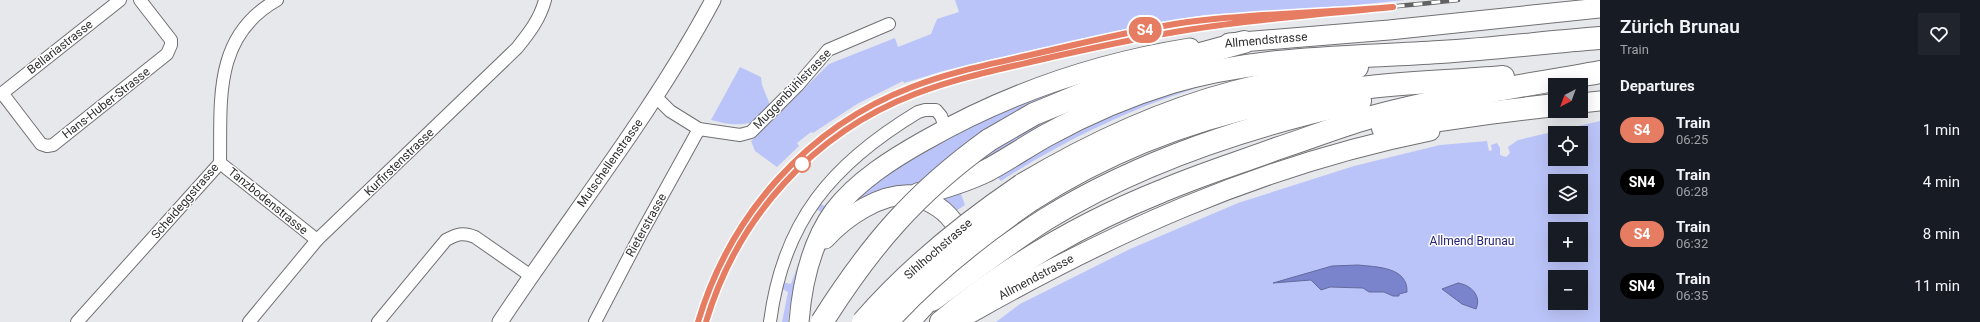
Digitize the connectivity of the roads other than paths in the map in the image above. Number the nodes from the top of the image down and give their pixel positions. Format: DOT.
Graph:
graph roads {
  1 [pos="120,0"];
  2 [pos="140,0"];
  3 [pos="277,0"];
  4 [pos="545,0"];
  5 [pos="713,0"];
  6 [pos="1600,8"];
  7 [pos="889,24"];
  8 [pos="1600,38"];
  9 [pos="1244,42"];
  10 [pos="1539,43"];
  11 [pos="1440,52"];
  12 [pos="1600,71"];
  13 [pos="1471,80"];
  14 [pos="1094,89"];
  15 [pos="1,94"];
  16 [pos="655,96"];
  17 [pos="1600,101"];
  18 [pos="1588,102"];
  19 [pos="1548,107"];
  20 [pos="1548,107"];
  21 [pos="699,129"];
  22 [pos="946,129"];
  23 [pos="1278,149"];
  24 [pos="220,163"];
  25 [pos="1026,193"];
  26 [pos="914,195"];
  27 [pos="317,240"];
  28 [pos="812,257"];
  29 [pos="531,276"];
  30 [pos="932,300"];
  31 [pos="77,322"];
  32 [pos="249,322"];
  33 [pos="378,322"];
  34 [pos="500,322"];
  35 [pos="594,322"];
  36 [pos="770,322"];
  37 [pos="798,322"];
  38 [pos="822,322"];
  39 [pos="863,322"];
  40 [pos="887,322"];
  41 [pos="910,322"];
  42 [pos="941,322"];
  43 [pos="955,322"];
  1 -- 15 [label="street, Bellariastrasse"];
  2 -- 15 [label="street, Hans-Huber-Strasse"];
  3 -- 24 [label="street, Scheideggstrasse"];
  4 -- 27 [label="street, Kurfirstenstrasse"];
  5 -- 16 [label="street, Mutschellenstrasse"];
  6 -- 9 [label="main road, Allmendstrasse"];
  7 -- 21 [label="street, Muggenbühlstrasse"];
  8 -- 10 [label="highway"];
  9 -- 14 [label="highway"];
  9 -- 22 [label="main road, Allmendstrasse"];
  10 -- 11 [label="highway"];
  10 -- 14 [label="highway"];
  11 -- 25 [label="highway"];
  11 -- 26 [label="highway"];
  12 -- 13 [label="highway"];
  12 -- 23 [label="highway"];
  13 -- 25 [label="highway"];
  13 -- 30 [label="highway"];
  14 -- 38 [label="highway, bridge"];
  16 -- 21 [label="street, Muggenbühlstrasse"];
  16 -- 29 [label="street, Mutschellenstrasse"];
  17 -- 18 [label="main road"];
  19 -- 23 [label="highway"];
  20 -- 43 [label="main road, Allmendstrasse"];
  21 -- 35 [label="street, Rieterstrasse"];
  22 -- 28 [label="main road, Allmendstrasse"];
  22 -- 36 [label="street"];
  23 -- 42 [label="highway"];
  24 -- 27 [label="street, Tanzbodenstrasse"];
  24 -- 31 [label="street, Scheideggstrasse"];
  25 -- 39 [label="highway, Sihlhochstrasse, bridge"];
  25 -- 40 [label="highway, Sihlhochstrasse, bridge"];
  26 -- 28 [label="main road"];
  26 -- 30 [label="main road"];
  27 -- 32 [label="street, Kurfirstenstrasse"];
  28 -- 37 [label="main road, Allmendstrasse"];
  29 -- 33 [label="street"];
  29 -- 34 [label="street, Mutschellenstrasse"];
  30 -- 41 [label="main road"];
}
